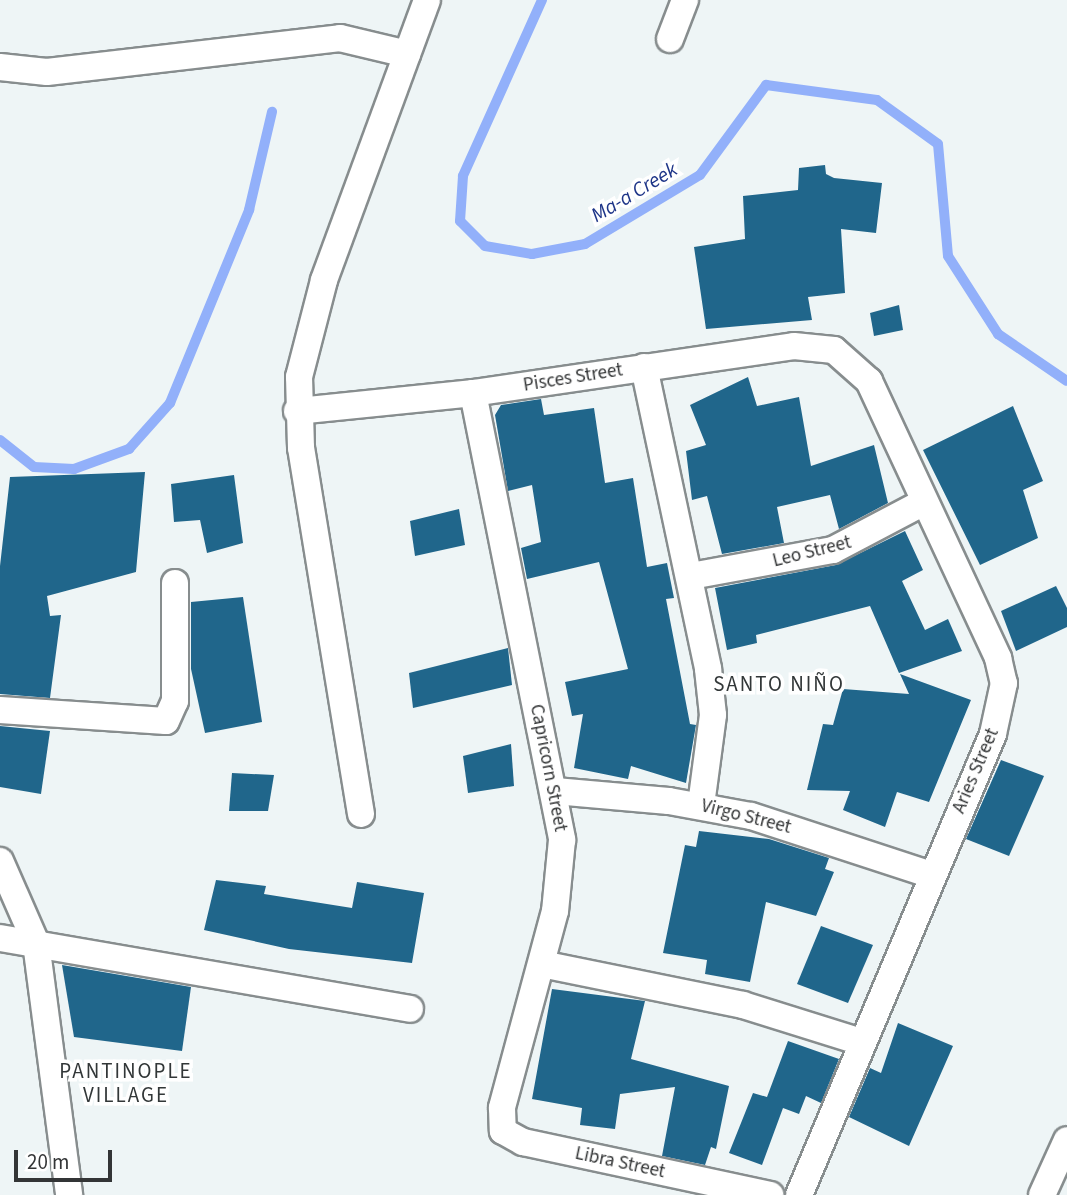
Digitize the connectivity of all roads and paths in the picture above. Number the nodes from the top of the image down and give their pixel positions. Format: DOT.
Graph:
graph roads {
  1 [pos="427,0"];
  2 [pos="685,0"];
  3 [pos="670,39"];
  4 [pos="407,54"];
  5 [pos="0,67"];
  6 [pos="846,356"];
  7 [pos="644,367"];
  8 [pos="473,393"];
  9 [pos="297,411"];
  10 [pos="924,502"];
  11 [pos="691,576"];
  12 [pos="175,583"];
  13 [pos="0,709"];
  14 [pos="555,791"];
  15 [pos="701,806"];
  16 [pos="361,814"];
  17 [pos="0,861"];
  18 [pos="931,875"];
  19 [pos="0,938"];
  20 [pos="36,943"];
  21 [pos="542,964"];
  22 [pos="410,1009"];
  23 [pos="861,1042"];
  24 [pos="511,1137"];
  25 [pos="1067,1140"];
  26 [pos="69,1195"];
  27 [pos="770,1195"];
  28 [pos="799,1195"];
  29 [pos="1042,1195"];
  1 -- 4 [label="street"];
  2 -- 3 [label="street"];
  4 -- 5 [label="street"];
  4 -- 9 [label="street"];
  6 -- 7 [label="street, Pisces Street"];
  6 -- 10 [label="street, Aries Street"];
  7 -- 8 [label="street, Pisces Street"];
  7 -- 11 [label="street"];
  8 -- 9 [label="street, Pisces Street"];
  8 -- 14 [label="street, Capricorn Street"];
  9 -- 16 [label="street"];
  10 -- 11 [label="street, Leo Street"];
  10 -- 18 [label="street, Aries Street"];
  11 -- 15 [label="street"];
  12 -- 13 [label="street"];
  14 -- 15 [label="street, Virgo Street"];
  14 -- 21 [label="street, Capricorn Street"];
  15 -- 18 [label="street, Virgo Street"];
  17 -- 20 [label="street"];
  18 -- 23 [label="street, Aries Street"];
  19 -- 20 [label="street"];
  20 -- 22 [label="street"];
  20 -- 26 [label="street"];
  21 -- 23 [label="street"];
  21 -- 24 [label="street, Capricorn Street"];
  23 -- 28 [label="street, Aries Street"];
  24 -- 27 [label="street, Libra Street"];
  25 -- 29 [label="street"];
}
